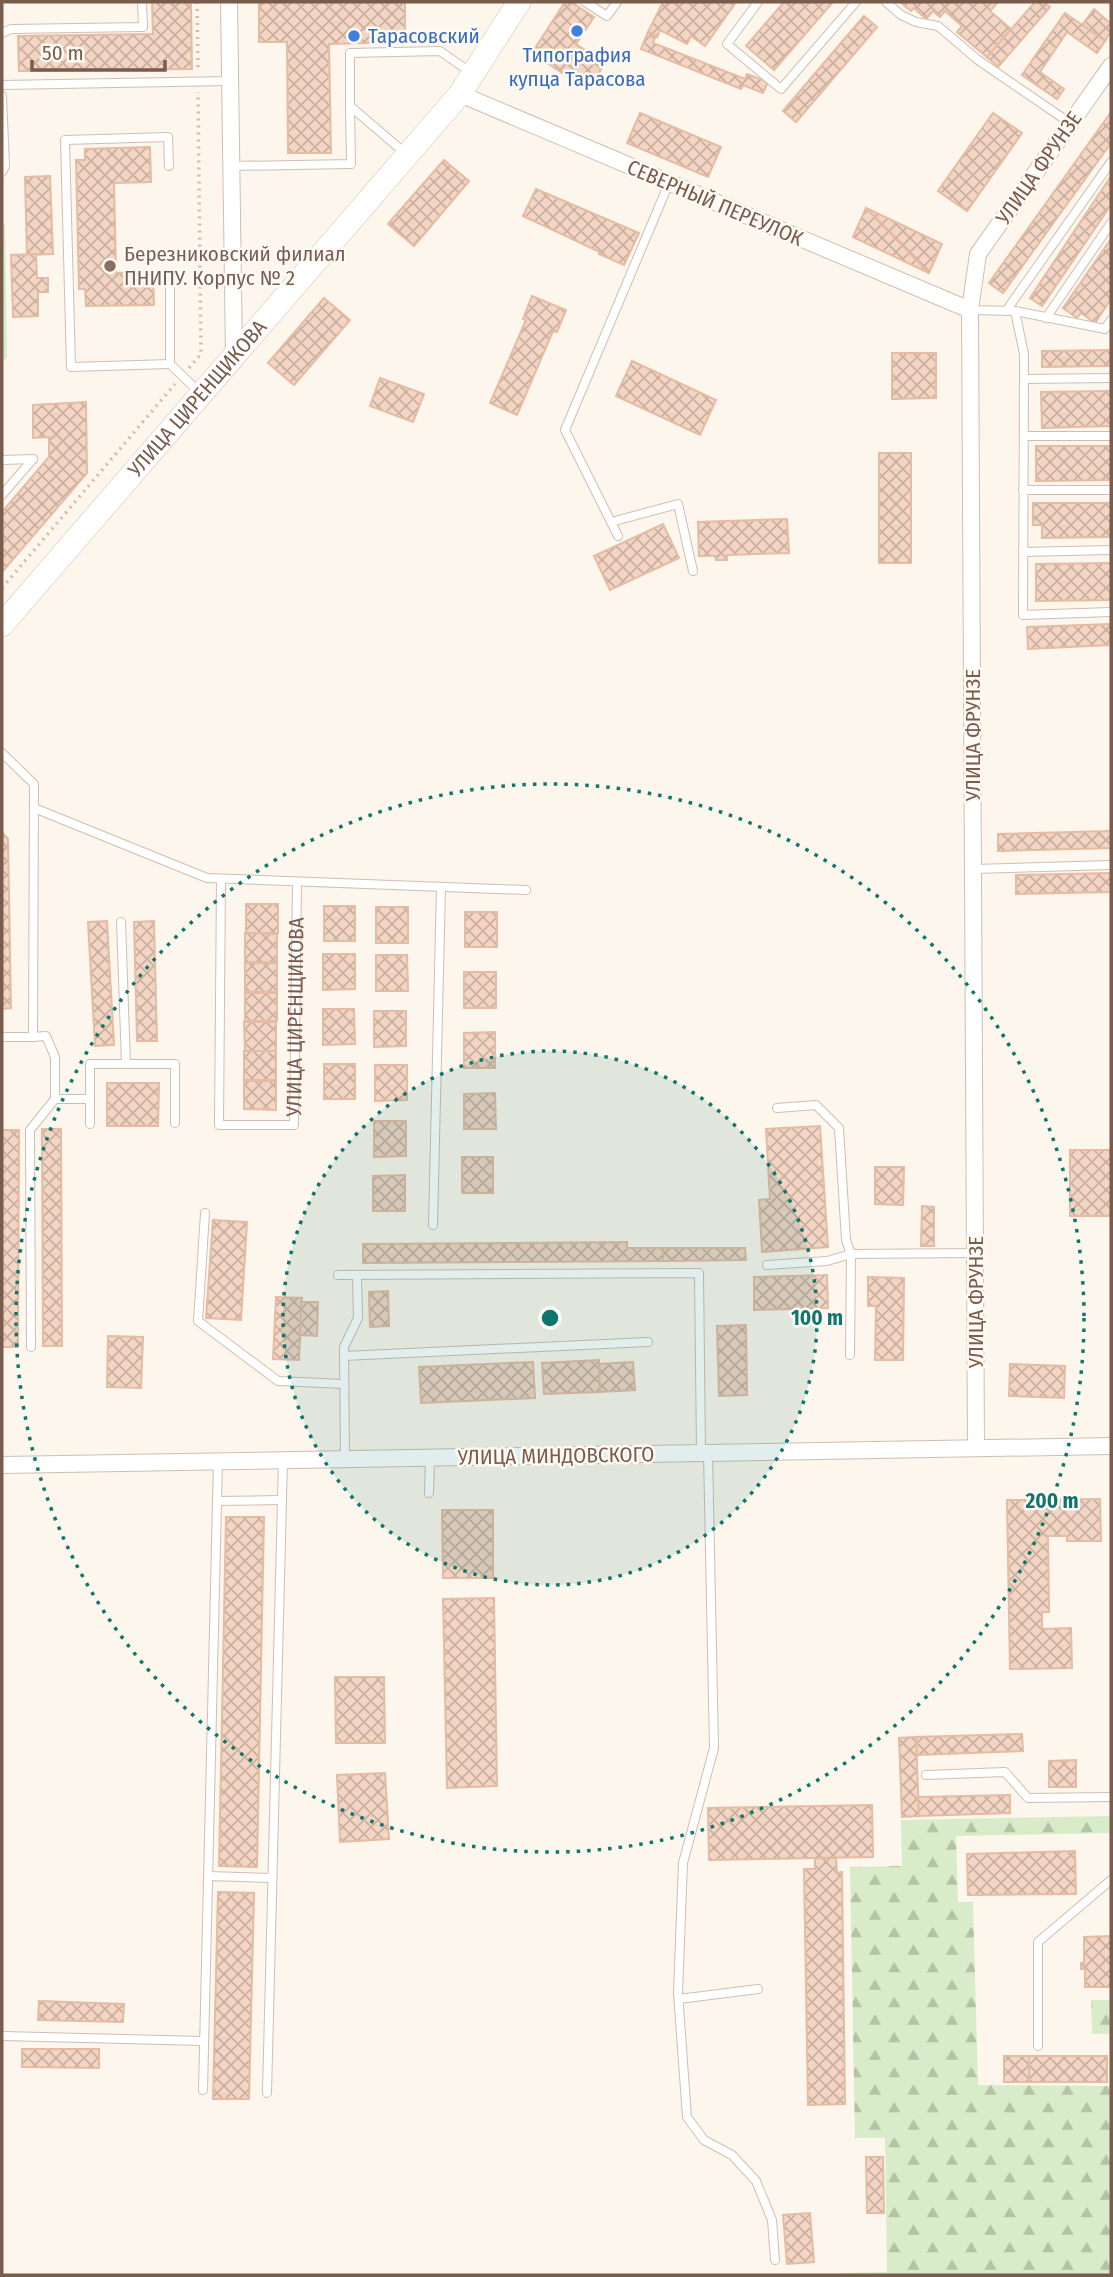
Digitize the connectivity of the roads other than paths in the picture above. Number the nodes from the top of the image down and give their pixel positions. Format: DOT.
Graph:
graph roads {
  1 [pos="142,2"];
  2 [pos="229,2"];
  3 [pos="519,2"];
  4 [pos="585,2"];
  5 [pos="617,2"];
  6 [pos="758,2"];
  7 [pos="856,2"];
  8 [pos="886,2"];
  9 [pos="2,33"];
  10 [pos="1111,66"];
  11 [pos="473,73"];
  12 [pos="230,81"];
  13 [pos="2,85"];
  14 [pos="460,94"];
  15 [pos="2,96"];
  16 [pos="351,106"];
  17 [pos="1070,123"];
  18 [pos="407,155"];
  19 [pos="1111,162"];
  20 [pos="169,166"];
  21 [pos="232,166"];
  22 [pos="2,172"];
  23 [pos="668,183"];
  24 [pos="1111,223"];
  25 [pos="170,283"];
  26 [pos="970,310"];
  27 [pos="1011,311"];
  28 [pos="1046,318"];
  29 [pos="1111,320"];
  30 [pos="234,356"];
  31 [pos="170,364"];
  32 [pos="1111,378"];
  33 [pos="1024,379"];
  34 [pos="201,394"];
  35 [pos="1024,436"];
  36 [pos="1111,436"];
  37 [pos="2,460"];
  38 [pos="1023,490"];
  39 [pos="1111,490"];
  40 [pos="2,495"];
  41 [pos="611,522"];
  42 [pos="618,536"];
  43 [pos="1111,550"];
  44 [pos="1023,552"];
  45 [pos="693,571"];
  46 [pos="1111,612"];
  47 [pos="2,625"];
  48 [pos="2,753"];
  49 [pos="34,808"];
  50 [pos="1111,865"];
  51 [pos="974,869"];
  52 [pos="221,878"];
  53 [pos="297,882"];
  54 [pos="441,887"];
  55 [pos="526,890"];
  56 [pos="121,922"];
  57 [pos="2,1037"];
  58 [pos="33,1037"];
  59 [pos="126,1064"];
  60 [pos="55,1099"];
  61 [pos="90,1099"];
  62 [pos="777,1108"];
  63 [pos="175,1123"];
  64 [pos="90,1124"];
  65 [pos="205,1213"];
  66 [pos="433,1225"];
  67 [pos="976,1253"];
  68 [pos="851,1254"];
  69 [pos="767,1265"];
  70 [pos="338,1275"];
  71 [pos="357,1276"];
  72 [pos="648,1342"];
  73 [pos="31,1347"];
  74 [pos="850,1355"];
  75 [pos="344,1356"];
  76 [pos="344,1384"];
  77 [pos="1111,1446"];
  78 [pos="976,1448"];
  79 [pos="705,1453"];
  80 [pos="430,1458"];
  81 [pos="345,1459"];
  82 [pos="283,1460"];
  83 [pos="218,1461"];
  84 [pos="2,1465"];
  85 [pos="429,1493"];
  86 [pos="281,1500"];
  87 [pos="217,1501"];
  88 [pos="926,1775"];
  89 [pos="1111,1797"];
  90 [pos="208,1876"];
  91 [pos="272,1878"];
  92 [pos="1111,1880"];
  93 [pos="758,1989"];
  94 [pos="679,1999"];
  95 [pos="2,2036"];
  96 [pos="204,2040"];
  97 [pos="1038,2046"];
  98 [pos="203,2090"];
  99 [pos="267,2093"];
  100 [pos="775,2260"];
  1 -- 9 [label="lane"];
  2 -- 12 [label="street"];
  3 -- 11 [label="street, УЛИЦА ЦИРЕНЩИКОВА"];
  4 -- 5 [label="lane"];
  6 -- 7 [label="lane"];
  8 -- 17 [label="lane"];
  10 -- 17 [label="street, УЛИЦА ФРУНЗЕ"];
  11 -- 14 [label="street, УЛИЦА ЦИРЕНЩИКОВА"];
  11 -- 16 [label="lane"];
  12 -- 13 [label="lane"];
  12 -- 21 [label="street"];
  14 -- 18 [label="street, УЛИЦА ЦИРЕНЩИКОВА"];
  14 -- 23 [label="street, СЕВЕРНЫЙ ПЕРЕУЛОК"];
  15 -- 22 [label="lane"];
  16 -- 18 [label="lane"];
  16 -- 21 [label="lane"];
  17 -- 26 [label="street, УЛИЦА ФРУНЗЕ"];
  18 -- 30 [label="street, УЛИЦА ЦИРЕНЩИКОВА"];
  19 -- 27 [label="lane"];
  20 -- 31 [label="lane"];
  21 -- 30 [label="street"];
  23 -- 26 [label="street, СЕВЕРНЫЙ ПЕРЕУЛОК"];
  23 -- 41 [label="lane"];
  24 -- 28 [label="lane"];
  25 -- 31 [label="lane"];
  26 -- 27 [label="lane"];
  26 -- 51 [label="street, УЛИЦА ФРУНЗЕ"];
  27 -- 28 [label="lane"];
  27 -- 33 [label="lane"];
  28 -- 29 [label="lane"];
  30 -- 34 [label="street, УЛИЦА ЦИРЕНЩИКОВА"];
  31 -- 34 [label="lane"];
  32 -- 33 [label="lane"];
  33 -- 35 [label="lane"];
  34 -- 47 [label="street, УЛИЦА ЦИРЕНЩИКОВА"];
  35 -- 36 [label="lane"];
  35 -- 38 [label="lane"];
  37 -- 40 [label="lane"];
  38 -- 39 [label="lane"];
  38 -- 44 [label="lane"];
  41 -- 42 [label="lane"];
  41 -- 45 [label="lane"];
  43 -- 44 [label="lane"];
  44 -- 46 [label="lane"];
  48 -- 49 [label="lane"];
  49 -- 52 [label="lane"];
  49 -- 58 [label="lane"];
  50 -- 51 [label="lane"];
  51 -- 67 [label="street, УЛИЦА ФРУНЗЕ"];
  52 -- 53 [label="lane"];
  52 -- 53 [label="lane, УЛИЦА ЦИРЕНЩИКОВА"];
  53 -- 54 [label="lane"];
  54 -- 55 [label="lane"];
  54 -- 66 [label="lane"];
  56 -- 59 [label="lane"];
  57 -- 58 [label="lane"];
  58 -- 60 [label="lane"];
  59 -- 61 [label="lane"];
  59 -- 63 [label="lane"];
  60 -- 61 [label="lane"];
  60 -- 73 [label="lane"];
  61 -- 64 [label="lane"];
  62 -- 68 [label="lane"];
  65 -- 76 [label="lane"];
  67 -- 68 [label="lane"];
  67 -- 78 [label="street, УЛИЦА ФРУНЗЕ"];
  68 -- 69 [label="lane"];
  68 -- 74 [label="lane"];
  70 -- 71 [label="lane"];
  71 -- 75 [label="lane"];
  71 -- 79 [label="lane"];
  72 -- 75 [label="lane"];
  75 -- 76 [label="lane"];
  76 -- 81 [label="lane"];
  77 -- 78 [label="street, УЛИЦА МИНДОВСКОГО"];
  78 -- 79 [label="street, УЛИЦА МИНДОВСКОГО"];
  79 -- 80 [label="street, УЛИЦА МИНДОВСКОГО"];
  79 -- 94 [label="lane"];
  80 -- 81 [label="street, УЛИЦА МИНДОВСКОГО"];
  80 -- 85 [label="lane"];
  81 -- 82 [label="street, УЛИЦА МИНДОВСКОГО"];
  82 -- 83 [label="street, УЛИЦА МИНДОВСКОГО"];
  82 -- 86 [label="lane"];
  83 -- 84 [label="street, УЛИЦА МИНДОВСКОГО"];
  83 -- 87 [label="lane"];
  86 -- 87 [label="lane"];
  86 -- 91 [label="lane"];
  87 -- 90 [label="lane"];
  88 -- 89 [label="lane"];
  90 -- 91 [label="lane"];
  90 -- 96 [label="lane"];
  91 -- 99 [label="lane"];
  92 -- 97 [label="lane"];
  93 -- 94 [label="lane"];
  94 -- 100 [label="lane"];
  95 -- 96 [label="lane"];
  96 -- 98 [label="lane"];
}
